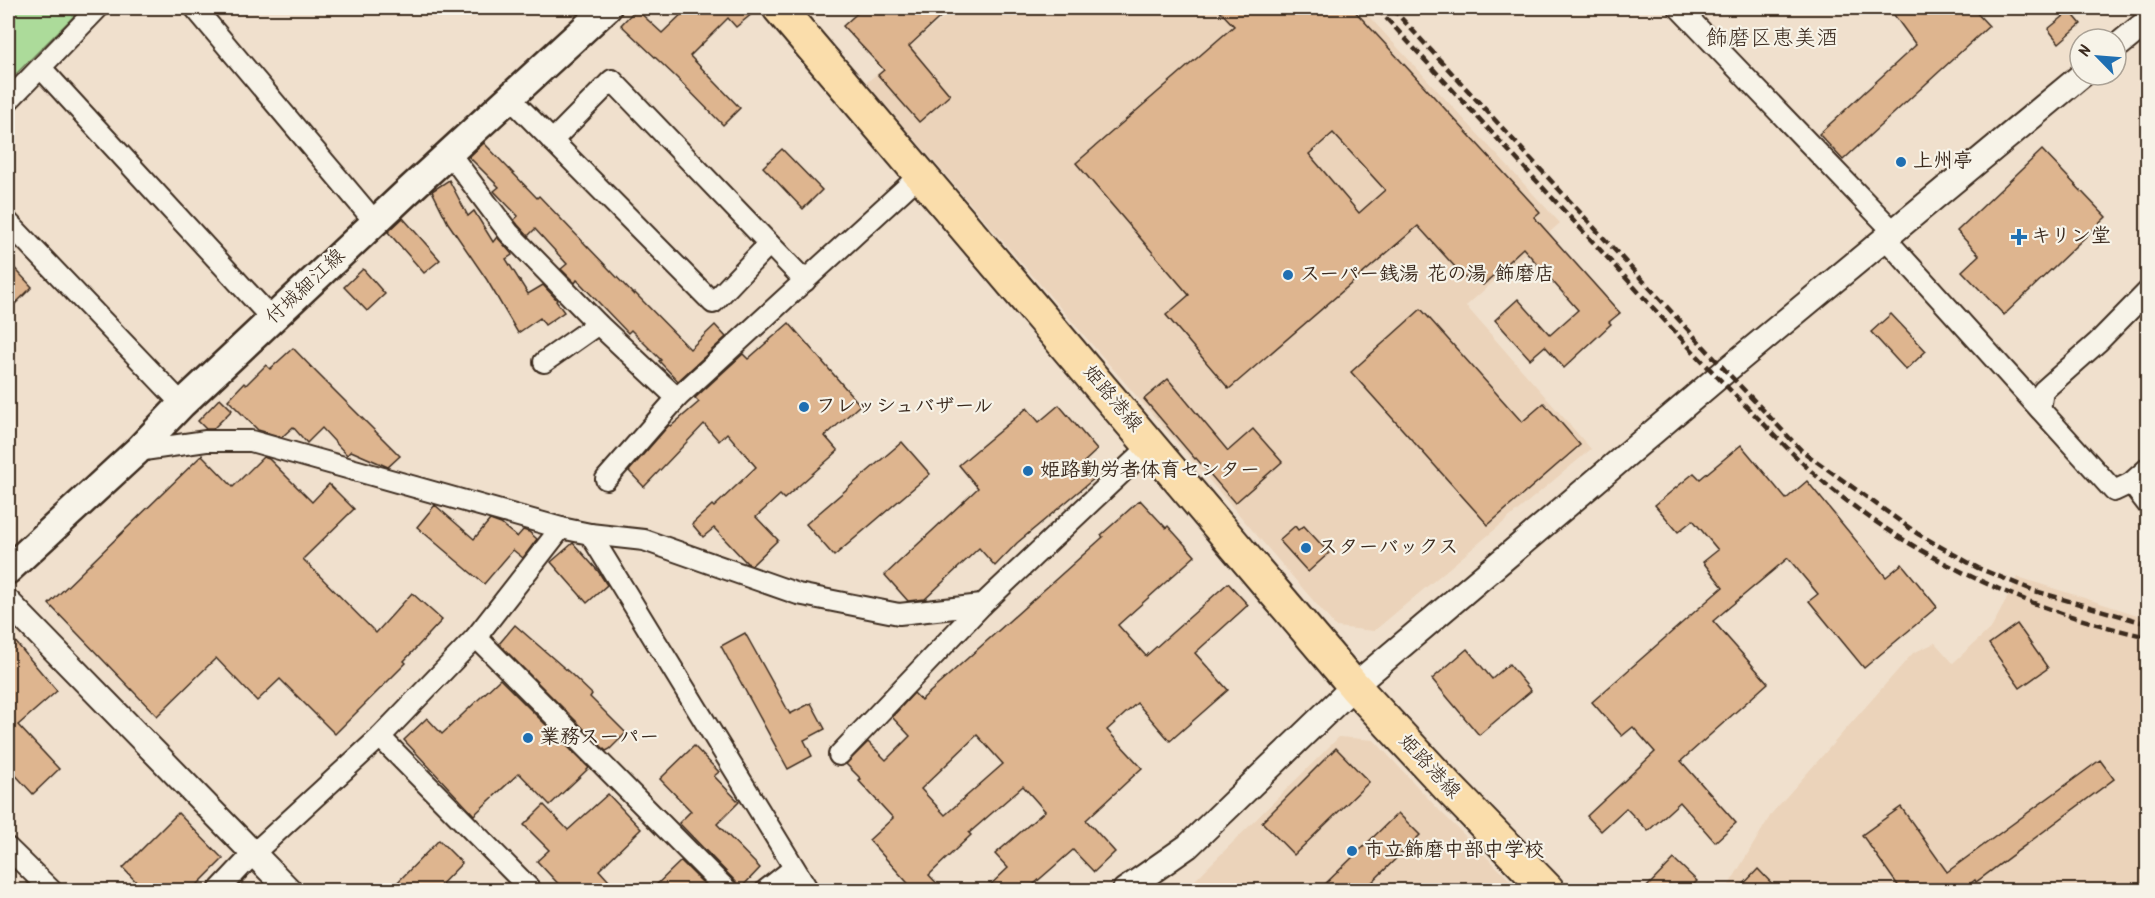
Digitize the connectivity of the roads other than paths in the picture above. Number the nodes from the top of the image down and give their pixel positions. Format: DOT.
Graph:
graph roads {
  1 [pos="98,8"];
  2 [pos="195,8"];
  3 [pos="607,8"];
  4 [pos="778,8"];
  5 [pos="1679,8"];
  6 [pos="2148,21"];
  7 [pos="2128,37"];
  8 [pos="41,68"];
  9 [pos="2068,87"];
  10 [pos="510,98"];
  11 [pos="8,101"];
  12 [pos="552,141"];
  13 [pos="450,153"];
  14 [pos="921,174"];
  15 [pos="8,222"];
  16 [pos="375,222"];
  17 [pos="1889,234"];
  18 [pos="770,244"];
  19 [pos="805,281"];
  20 [pos="2148,291"];
  21 [pos="272,319"];
  22 [pos="598,324"];
  23 [pos="544,362"];
  24 [pos="677,398"];
  25 [pos="182,404"];
  26 [pos="2040,409"];
  27 [pos="1151,445"];
  28 [pos="137,450"];
  29 [pos="2148,468"];
  30 [pos="606,478"];
  31 [pos="2131,483"];
  32 [pos="2148,505"];
  33 [pos="561,528"];
  34 [pos="590,534"];
  35 [pos="8,570"];
  36 [pos="8,602"];
  37 [pos="982,605"];
  38 [pos="476,637"];
  39 [pos="1354,686"];
  40 [pos="380,737"];
  41 [pos="839,755"];
  42 [pos="8,848"];
  43 [pos="253,854"];
  44 [pos="794,868"];
  45 [pos="51,891"];
  46 [pos="219,891"];
  47 [pos="289,891"];
  48 [pos="531,891"];
  49 [pos="727,891"];
  50 [pos="765,891"];
  51 [pos="807,891"];
  52 [pos="1125,891"];
  53 [pos="1548,891"];
  1 -- 8 [label="street"];
  2 -- 16 [label="street"];
  3 -- 10 [label="main road, 付城細江線"];
  4 -- 14 [label="main road, 姫路港線"];
  5 -- 17 [label="street"];
  6 -- 7 [label="street"];
  8 -- 11 [label="street"];
  8 -- 21 [label="street"];
  9 -- 17 [label="street"];
  10 -- 12 [label="street"];
  10 -- 13 [label="main road, 付城細江線"];
  12 -- 18 [label="street"];
  12 -- 18 [label="street"];
  13 -- 16 [label="main road, 付城細江線"];
  13 -- 22 [label="street"];
  14 -- 19 [label="street"];
  14 -- 27 [label="main road, 姫路港線"];
  15 -- 25 [label="street"];
  16 -- 21 [label="main road, 付城細江線"];
  17 -- 26 [label="street"];
  17 -- 39 [label="street"];
  18 -- 19 [label="street"];
  19 -- 24 [label="street"];
  20 -- 26 [label="street"];
  21 -- 25 [label="main road, 付城細江線"];
  22 -- 23 [label="street"];
  22 -- 24 [label="street"];
  24 -- 30 [label="street"];
  25 -- 28 [label="main road, 付城細江線"];
  26 -- 31 [label="street"];
  27 -- 37 [label="street"];
  27 -- 39 [label="main road, 姫路港線"];
  28 -- 33 [label="street"];
  28 -- 35 [label="main road, 付城細江線"];
  29 -- 31 [label="street"];
  31 -- 32 [label="street"];
  33 -- 34 [label="street"];
  33 -- 38 [label="street"];
  34 -- 37 [label="street"];
  34 -- 44 [label="street"];
  36 -- 43 [label="street"];
  37 -- 41 [label="street"];
  38 -- 40 [label="street"];
  38 -- 49 [label="street"];
  39 -- 52 [label="street"];
  39 -- 53 [label="main road, 姫路港線"];
  40 -- 43 [label="street"];
  40 -- 48 [label="street"];
  42 -- 45 [label="street"];
  43 -- 46 [label="street"];
  43 -- 47 [label="street"];
  44 -- 50 [label="street"];
  44 -- 51 [label="street"];
}
